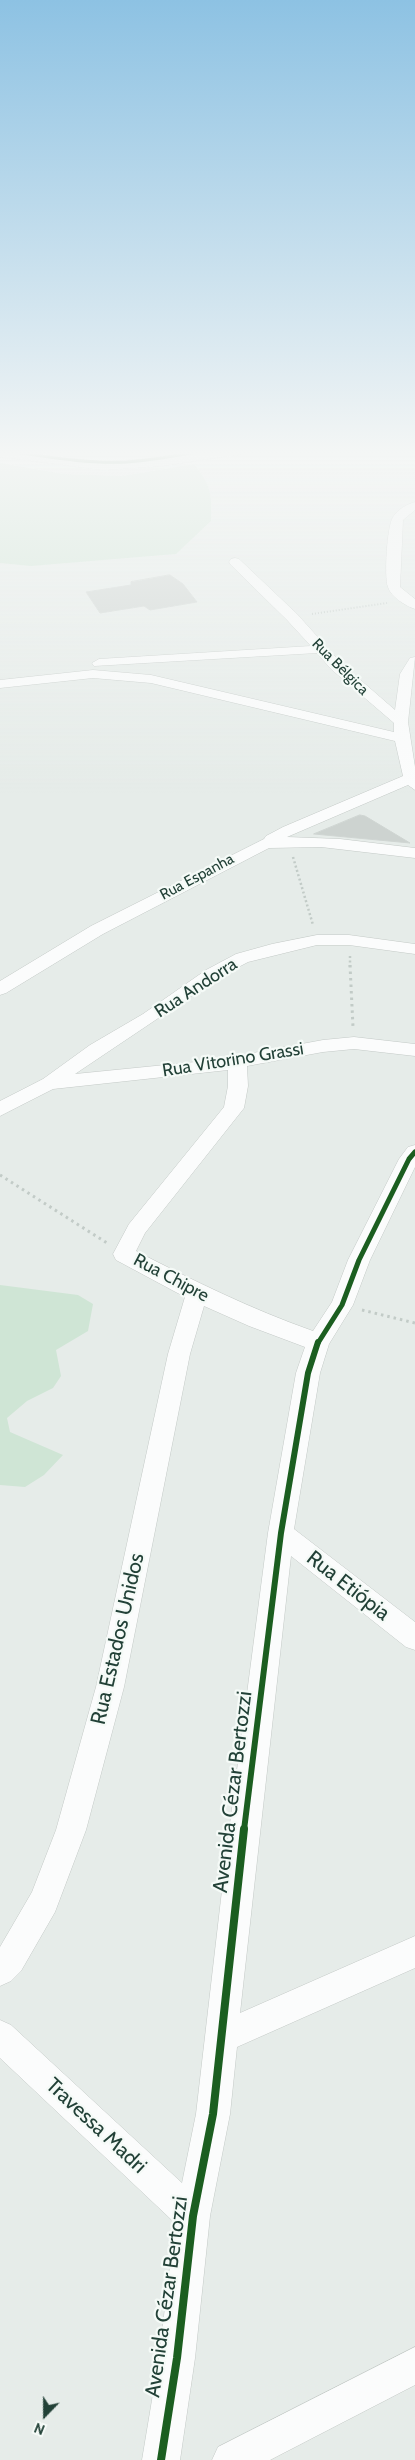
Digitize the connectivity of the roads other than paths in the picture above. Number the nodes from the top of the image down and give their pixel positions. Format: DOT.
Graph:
graph roads {
  1 [pos="238,565"];
  2 [pos="394,565"];
  3 [pos="411,602"];
  4 [pos="320,648"];
  5 [pos="415,661"];
  6 [pos="99,663"];
  7 [pos="6,678"];
  8 [pos="402,730"];
  9 [pos="413,781"];
  10 [pos="265,844"];
  11 [pos="415,853"];
  12 [pos="415,949"];
  13 [pos="0,989"];
  14 [pos="97,1049"];
  15 [pos="415,1050"];
  16 [pos="237,1063"];
  17 [pos="127,1074"];
  18 [pos="50,1083"];
  19 [pos="0,1109"];
  20 [pos="415,1152"];
  21 [pos="197,1293"];
  22 [pos="318,1342"];
  23 [pos="281,1533"];
  24 [pos="415,1638"];
  25 [pos="415,1952"];
  26 [pos="0,1970"];
  27 [pos="0,2036"];
  28 [pos="222,2037"];
  29 [pos="193,2216"];
  30 [pos="415,2365"];
  31 [pos="161,2460"];
  32 [pos="231,2460"];
  1 -- 4 [label="street, Rua Bélgica"];
  2 -- 3 [label="street"];
  4 -- 6 [label="street"];
  4 -- 8 [label="street, Rua Bélgica"];
  5 -- 8 [label="street"];
  6 -- 7 [label="street"];
  6 -- 8 [label="street"];
  7 -- 8 [label="street"];
  8 -- 9 [label="street"];
  9 -- 10 [label="street"];
  10 -- 11 [label="street, Rua Espanha"];
  10 -- 13 [label="street, Rua Espanha"];
  12 -- 14 [label="street, Rua Andorra"];
  14 -- 17 [label="street"];
  14 -- 18 [label="street, Rua Andorra"];
  15 -- 16 [label="street, Rua Vitorino Grassi"];
  16 -- 17 [label="street, Rua Vitorino Grassi"];
  16 -- 21 [label="street, Rua Chipre"];
  17 -- 18 [label="street, Rua Vitorino Grassi"];
  18 -- 19 [label="street, Rua Andorra"];
  20 -- 22 [label="street, Avenida Cézar Bertozzi"];
  21 -- 22 [label="street, Rua Chipre"];
  21 -- 26 [label="street, Rua Estados Unidos"];
  22 -- 23 [label="street, Avenida Cézar Bertozzi"];
  23 -- 24 [label="street, Rua Etiópia"];
  23 -- 28 [label="street, Avenida Cézar Bertozzi"];
  25 -- 28 [label="street"];
  27 -- 29 [label="street, Travessa Madri"];
  28 -- 29 [label="street, Avenida Cézar Bertozzi"];
  29 -- 31 [label="street, Avenida Cézar Bertozzi"];
  30 -- 32 [label="street"];
}
